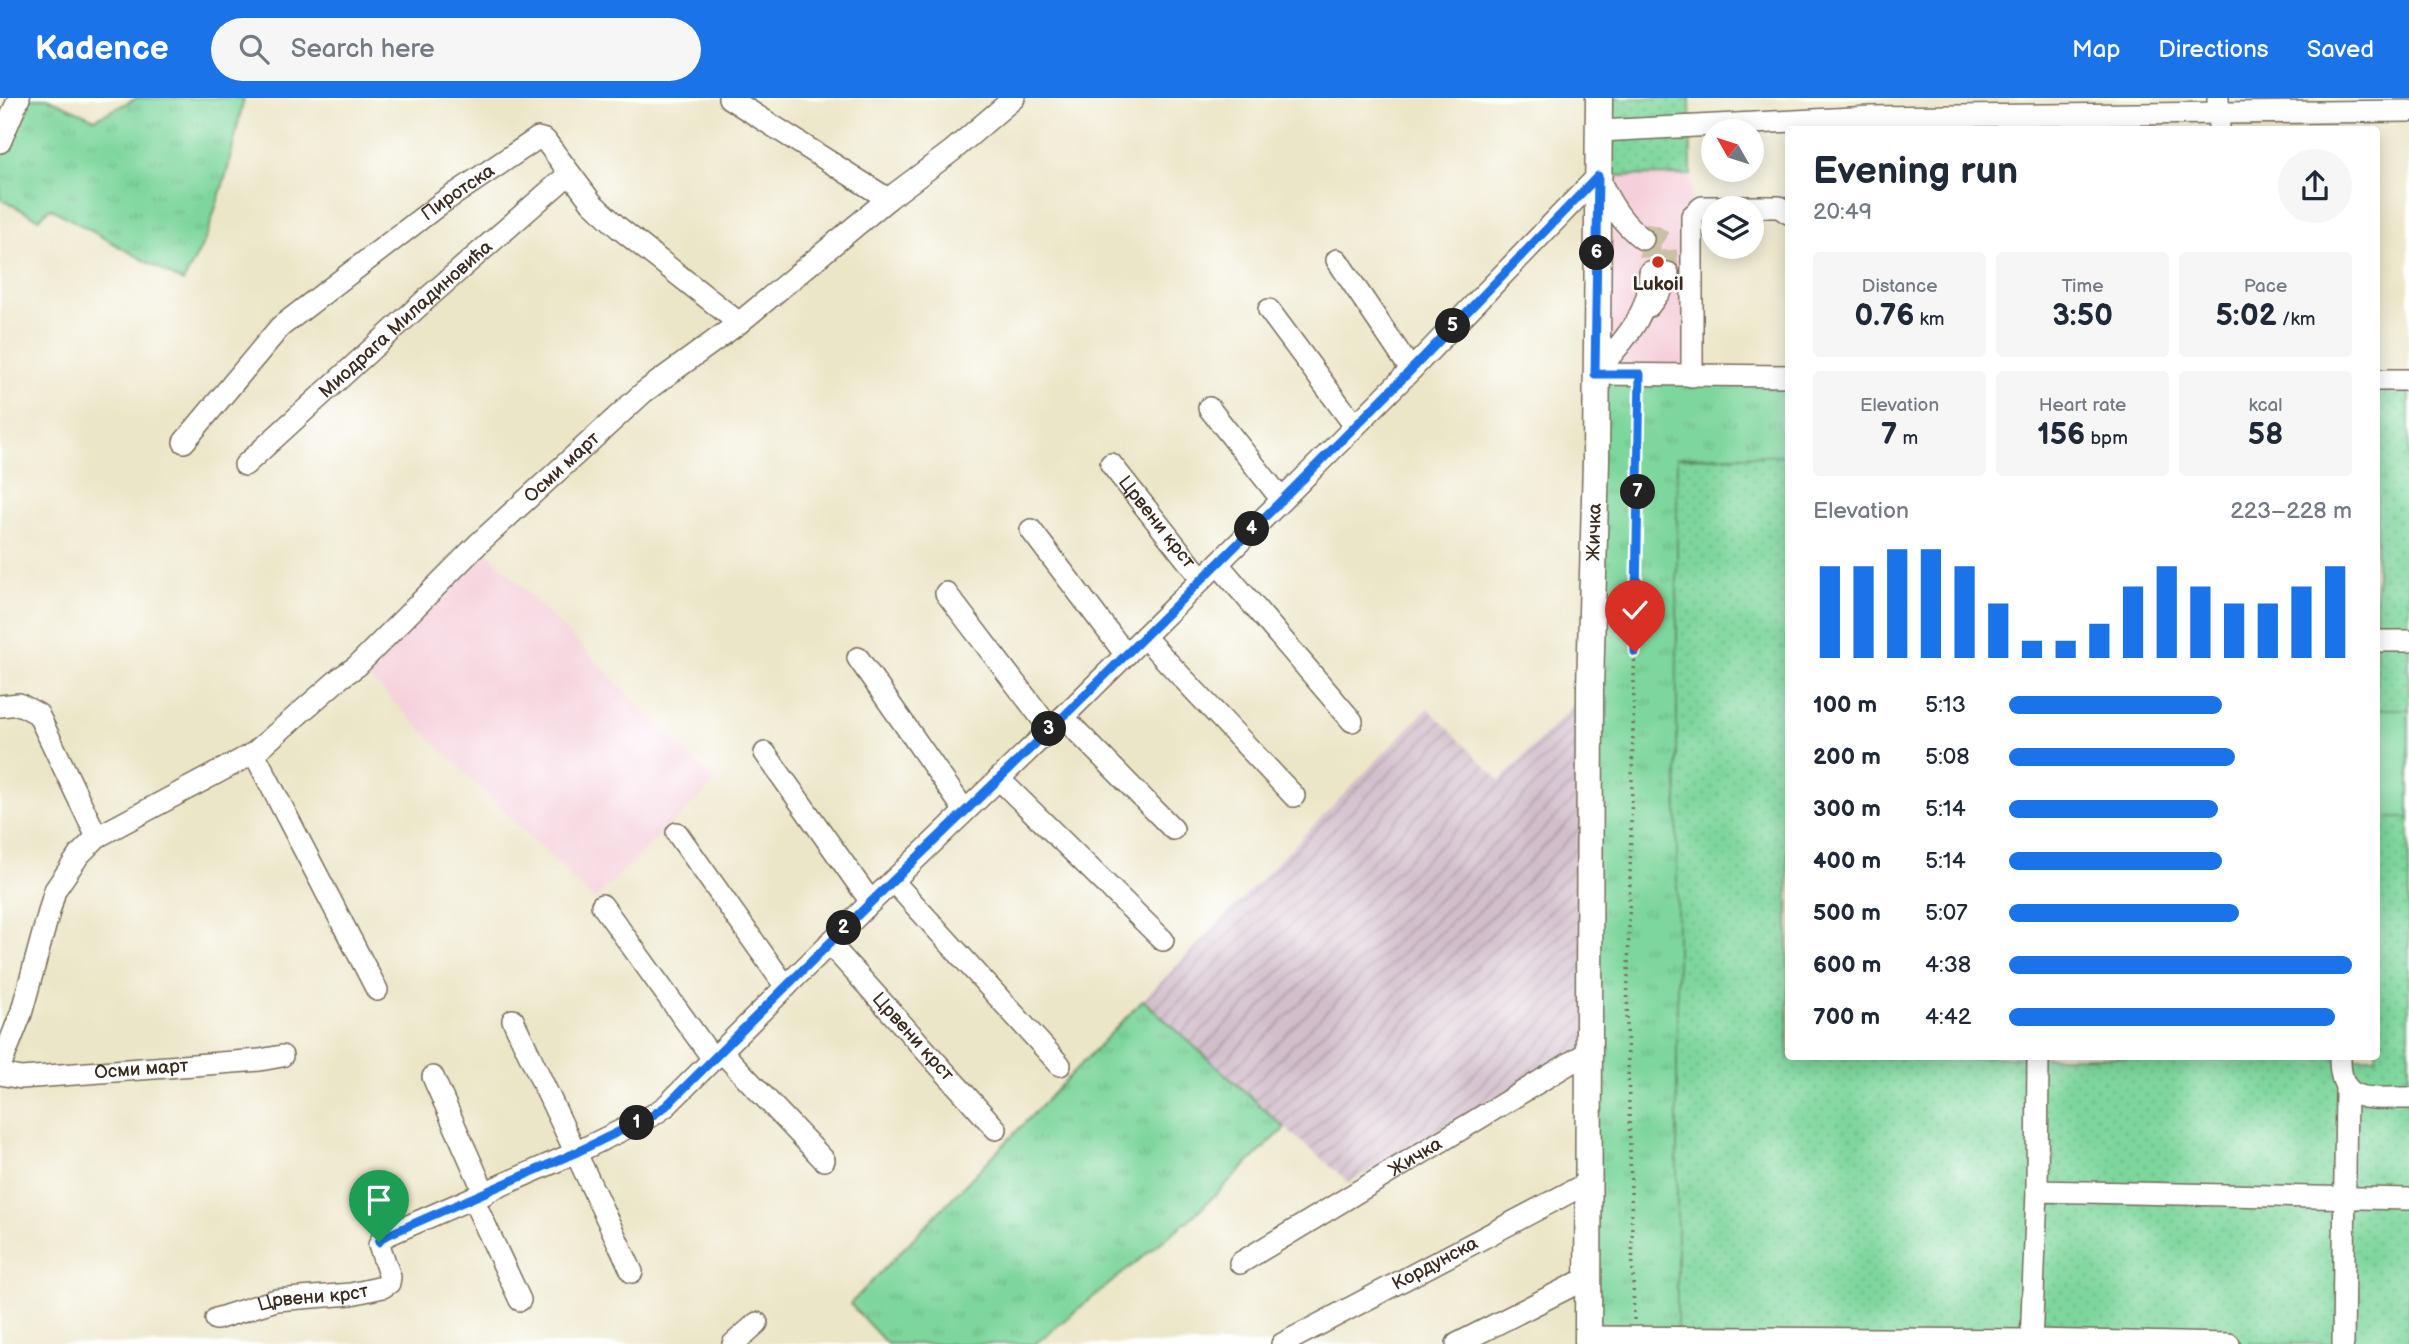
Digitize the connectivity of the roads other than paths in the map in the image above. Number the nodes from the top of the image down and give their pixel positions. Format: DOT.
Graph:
graph roads {
  1 [pos="19,98"];
  2 [pos="729,98"];
  3 [pos="1014,98"];
  4 [pos="1599,98"];
  5 [pos="2041,106"];
  6 [pos="1871,107"];
  7 [pos="2409,111"];
  8 [pos="2218,114"];
  9 [pos="1598,131"];
  10 [pos="0,142"];
  11 [pos="569,174"];
  12 [pos="1598,176"];
  13 [pos="888,199"];
  14 [pos="1785,211"];
  15 [pos="1639,234"];
  16 [pos="1337,260"];
  17 [pos="1659,272"];
  18 [pos="1269,310"];
  19 [pos="739,323"];
  20 [pos="1411,370"];
  21 [pos="1595,374"];
  22 [pos="1692,376"];
  23 [pos="1785,376"];
  24 [pos="2380,380"];
  25 [pos="2409,380"];
  26 [pos="1209,408"];
  27 [pos="1355,426"];
  28 [pos="184,442"];
  29 [pos="1111,464"];
  30 [pos="245,465"];
  31 [pos="1282,500"];
  32 [pos="1031,530"];
  33 [pos="1218,564"];
  34 [pos="1202,579"];
  35 [pos="946,593"];
  36 [pos="1144,637"];
  37 [pos="2380,641"];
  38 [pos="2409,641"];
  39 [pos="1126,655"];
  40 [pos="858,657"];
  41 [pos="0,706"];
  42 [pos="1352,721"];
  43 [pos="1056,723"];
  44 [pos="254,753"];
  45 [pos="765,753"];
  46 [pos="999,779"];
  47 [pos="1294,796"];
  48 [pos="965,811"];
  49 [pos="1173,829"];
  50 [pos="677,833"];
  51 [pos="97,837"];
  52 [pos="894,881"];
  53 [pos="871,902"];
  54 [pos="602,905"];
  55 [pos="1163,940"];
  56 [pos="829,943"];
  57 [pos="786,987"];
  58 [pos="377,990"];
  59 [pos="513,1020"];
  60 [pos="1590,1051"];
  61 [pos="717,1055"];
  62 [pos="282,1056"];
  63 [pos="2038,1060"];
  64 [pos="2340,1060"];
  65 [pos="1060,1065"];
  66 [pos="0,1067"];
  67 [pos="0,1074"];
  68 [pos="433,1077"];
  69 [pos="2346,1088"];
  70 [pos="2409,1098"];
  71 [pos="996,1129"];
  72 [pos="575,1153"];
  73 [pos="824,1160"];
  74 [pos="1589,1182"];
  75 [pos="2037,1191"];
  76 [pos="479,1196"];
  77 [pos="2345,1197"];
  78 [pos="2409,1199"];
  79 [pos="1240,1263"];
  80 [pos="632,1272"];
  81 [pos="1587,1278"];
  82 [pos="520,1300"];
  83 [pos="216,1319"];
  84 [pos="757,1323"];
  85 [pos="1588,1340"];
  86 [pos="2031,1342"];
  87 [pos="2230,1343"];
  88 [pos="733,1344"];
  89 [pos="1282,1344"];
  90 [pos="1457,1344"];
  91 [pos="2185,1344"];
  92 [pos="2343,1344"];
  1 -- 10 [label="street"];
  2 -- 13 [label="street"];
  3 -- 13 [label="street, Осми март"];
  4 -- 9 [label="main road, Жичка"];
  5 -- 6 [label="street"];
  5 -- 8 [label="street"];
  6 -- 9 [label="street"];
  7 -- 8 [label="street"];
  9 -- 12 [label="main road, Жичка"];
  11 -- 19 [label="street, Пиротска"];
  11 -- 28 [label="street, Пиротска"];
  11 -- 30 [label="street, Миодрага Миладиновића"];
  12 -- 15 [label="street"];
  12 -- 20 [label="street, Црвени крст"];
  12 -- 21 [label="main road, Жичка"];
  13 -- 19 [label="street, Осми март"];
  14 -- 22 [label="street"];
  16 -- 20 [label="street"];
  17 -- 21 [label="street"];
  18 -- 27 [label="street"];
  19 -- 44 [label="street, Осми март"];
  20 -- 27 [label="street, Црвени крст"];
  21 -- 22 [label="street"];
  21 -- 60 [label="main road, Жичка"];
  22 -- 23 [label="street"];
  24 -- 25 [label="street"];
  26 -- 31 [label="street"];
  27 -- 31 [label="street, Црвени крст"];
  29 -- 34 [label="street, Црвени крст"];
  31 -- 33 [label="street, Црвени крст"];
  32 -- 39 [label="street"];
  33 -- 34 [label="street, Црвени крст"];
  33 -- 42 [label="street, Црвени крст"];
  34 -- 36 [label="street, Црвени крст"];
  35 -- 43 [label="street"];
  36 -- 39 [label="street, Црвени крст"];
  36 -- 47 [label="street"];
  37 -- 38 [label="street"];
  39 -- 43 [label="street, Црвени крст"];
  40 -- 48 [label="street"];
  41 -- 51 [label="street"];
  43 -- 46 [label="street, Црвени крст"];
  43 -- 49 [label="street"];
  44 -- 51 [label="street, Осми март"];
  44 -- 58 [label="street"];
  45 -- 53 [label="street"];
  46 -- 48 [label="street, Црвени крст"];
  46 -- 55 [label="street"];
  48 -- 52 [label="street, Црвени крст"];
  50 -- 57 [label="street"];
  51 -- 66 [label="street, Осми март"];
  52 -- 53 [label="street, Црвени крст"];
  52 -- 65 [label="street"];
  53 -- 56 [label="street, Црвени крст"];
  54 -- 61 [label="street"];
  56 -- 57 [label="street, Црвени крст"];
  56 -- 71 [label="street, Црвени крст"];
  57 -- 61 [label="street, Црвени крст"];
  59 -- 72 [label="street"];
  60 -- 74 [label="main road, Жичка"];
  60 -- 79 [label="street, Жичка"];
  61 -- 72 [label="street, Црвени крст"];
  61 -- 73 [label="street"];
  62 -- 67 [label="street, Осми март"];
  63 -- 75 [label="street"];
  64 -- 69 [label="street"];
  68 -- 76 [label="street"];
  69 -- 70 [label="street"];
  69 -- 77 [label="street"];
  72 -- 76 [label="street, Црвени крст"];
  72 -- 80 [label="street"];
  74 -- 81 [label="main road, Жичка"];
  74 -- 89 [label="street, Кордунска"];
  75 -- 77 [label="street"];
  75 -- 86 [label="street"];
  76 -- 82 [label="street"];
  76 -- 83 [label="street, Црвени крст"];
  77 -- 78 [label="street"];
  77 -- 92 [label="street"];
  81 -- 85 [label="main road, Жичка"];
  81 -- 90 [label="street"];
  84 -- 88 [label="street"];
  85 -- 86 [label="street"];
  86 -- 91 [label="street"];
  87 -- 91 [label="street"];
}
